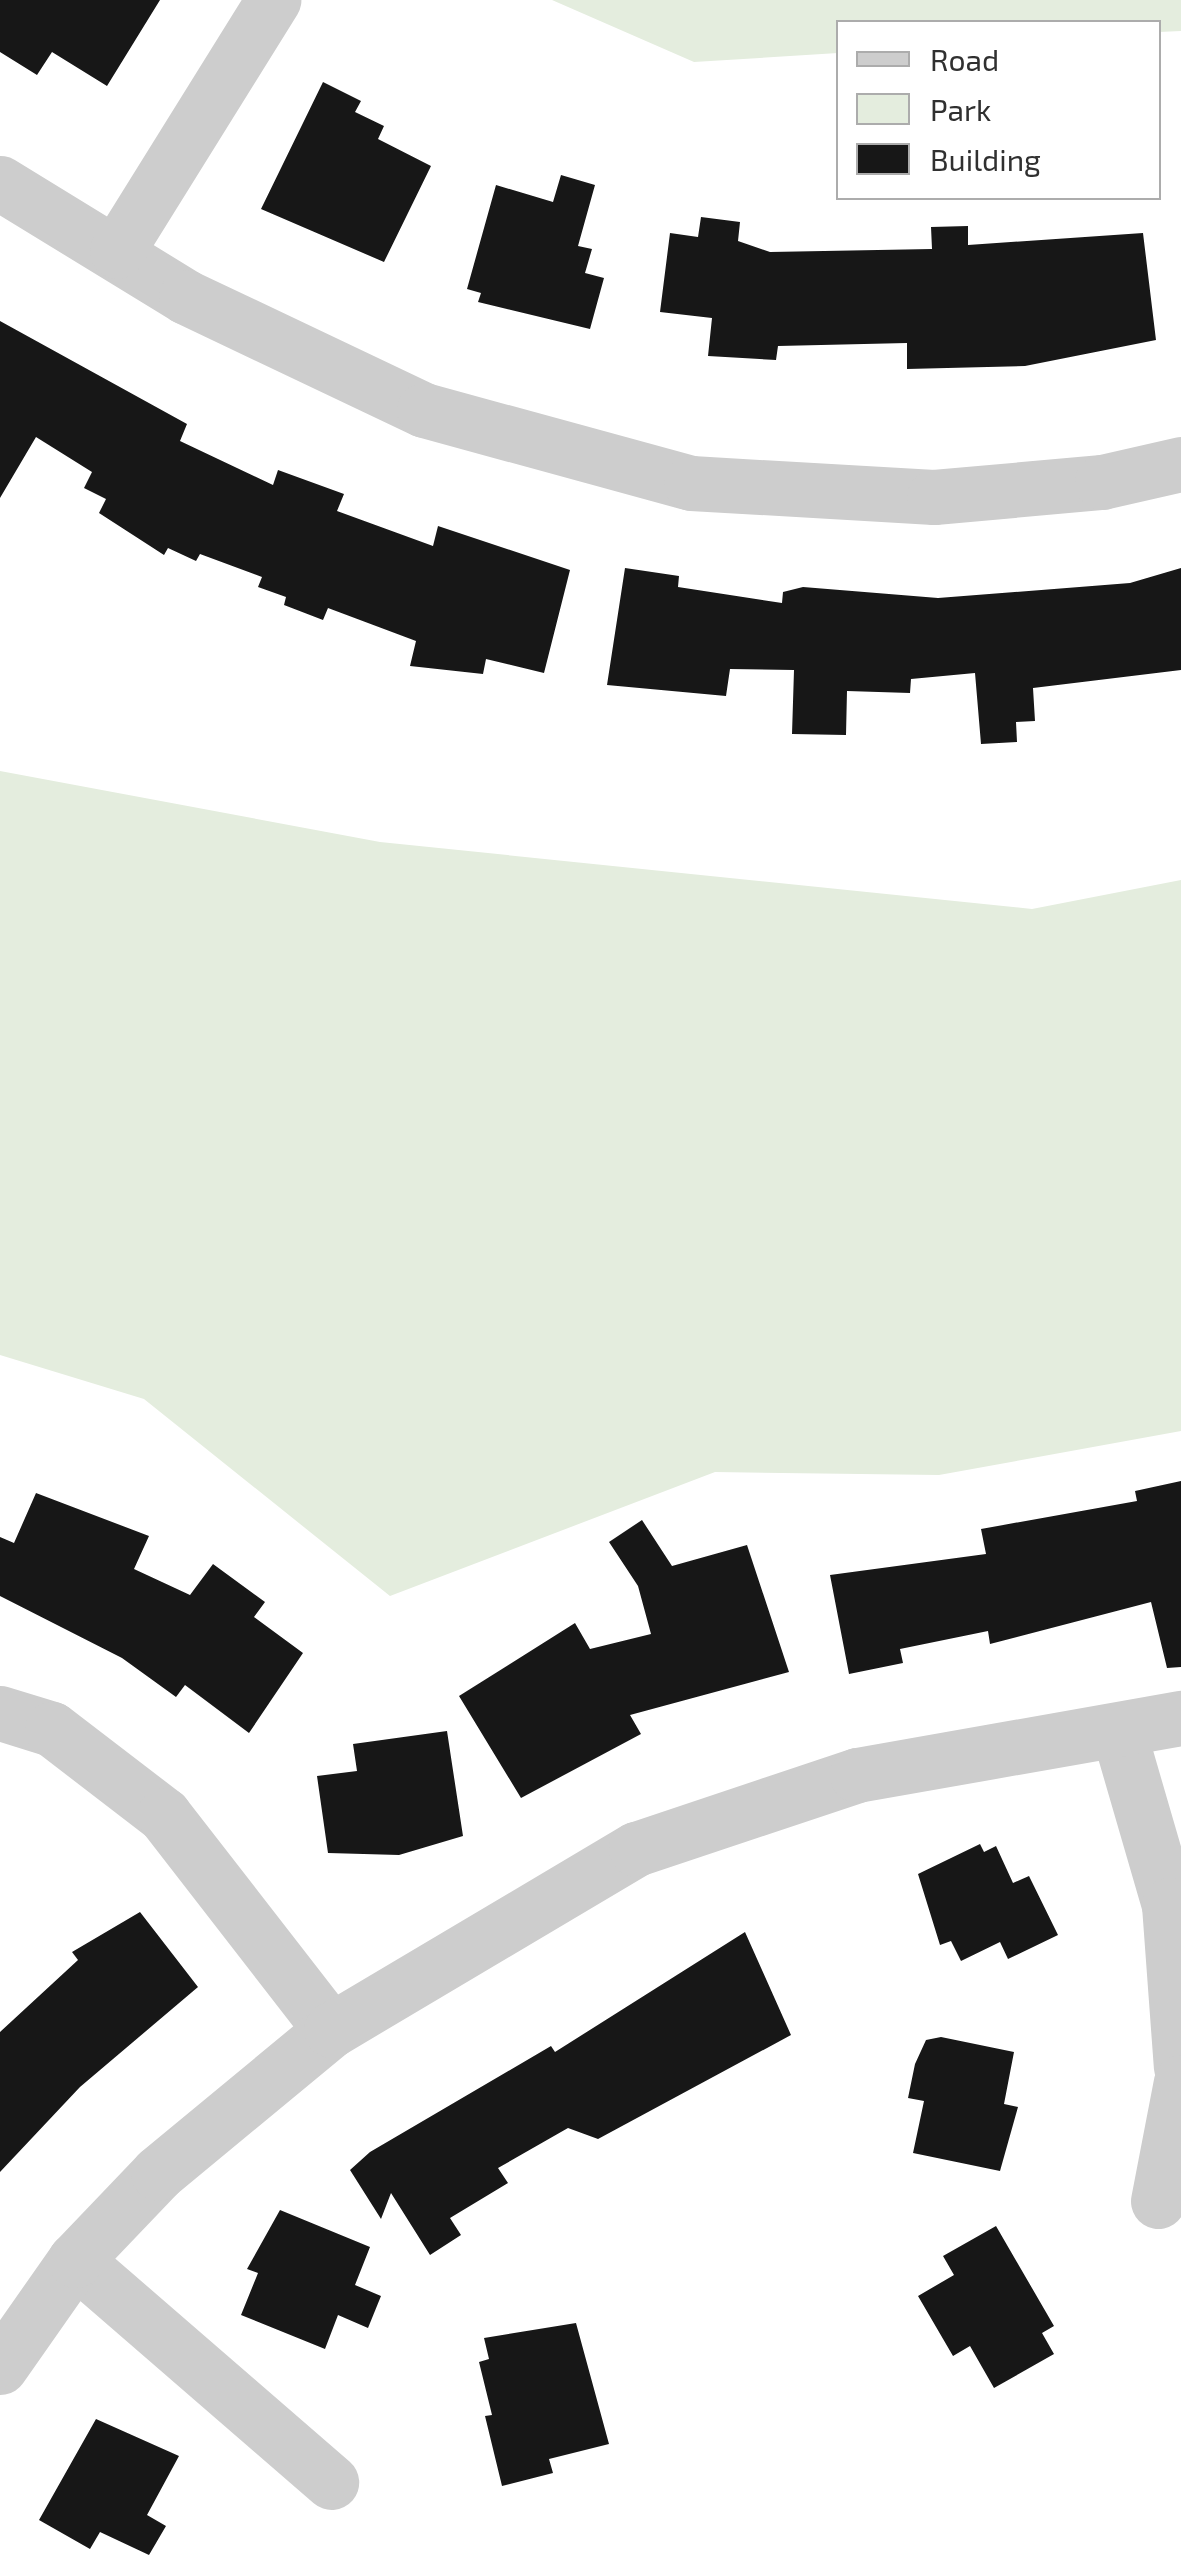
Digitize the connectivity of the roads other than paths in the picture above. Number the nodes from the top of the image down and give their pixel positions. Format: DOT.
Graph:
graph roads {
  1 [pos="273,0"];
  2 [pos="0,183"];
  3 [pos="117,251"];
  4 [pos="1181,464"];
  5 [pos="0,1713"];
  6 [pos="1181,1718"];
  7 [pos="1119,1733"];
  8 [pos="331,2030"];
  9 [pos="1181,2067"];
  10 [pos="1181,2082"];
  11 [pos="1158,2201"];
  12 [pos="76,2260"];
  13 [pos="0,2367"];
  14 [pos="331,2482"];
  1 -- 3 [label="street"];
  2 -- 3 [label="street"];
  3 -- 4 [label="street"];
  5 -- 8 [label="street"];
  6 -- 7 [label="street"];
  7 -- 8 [label="street"];
  7 -- 9 [label="street"];
  8 -- 12 [label="street"];
  10 -- 11 [label="street"];
  12 -- 13 [label="street"];
  12 -- 14 [label="street"];
}
